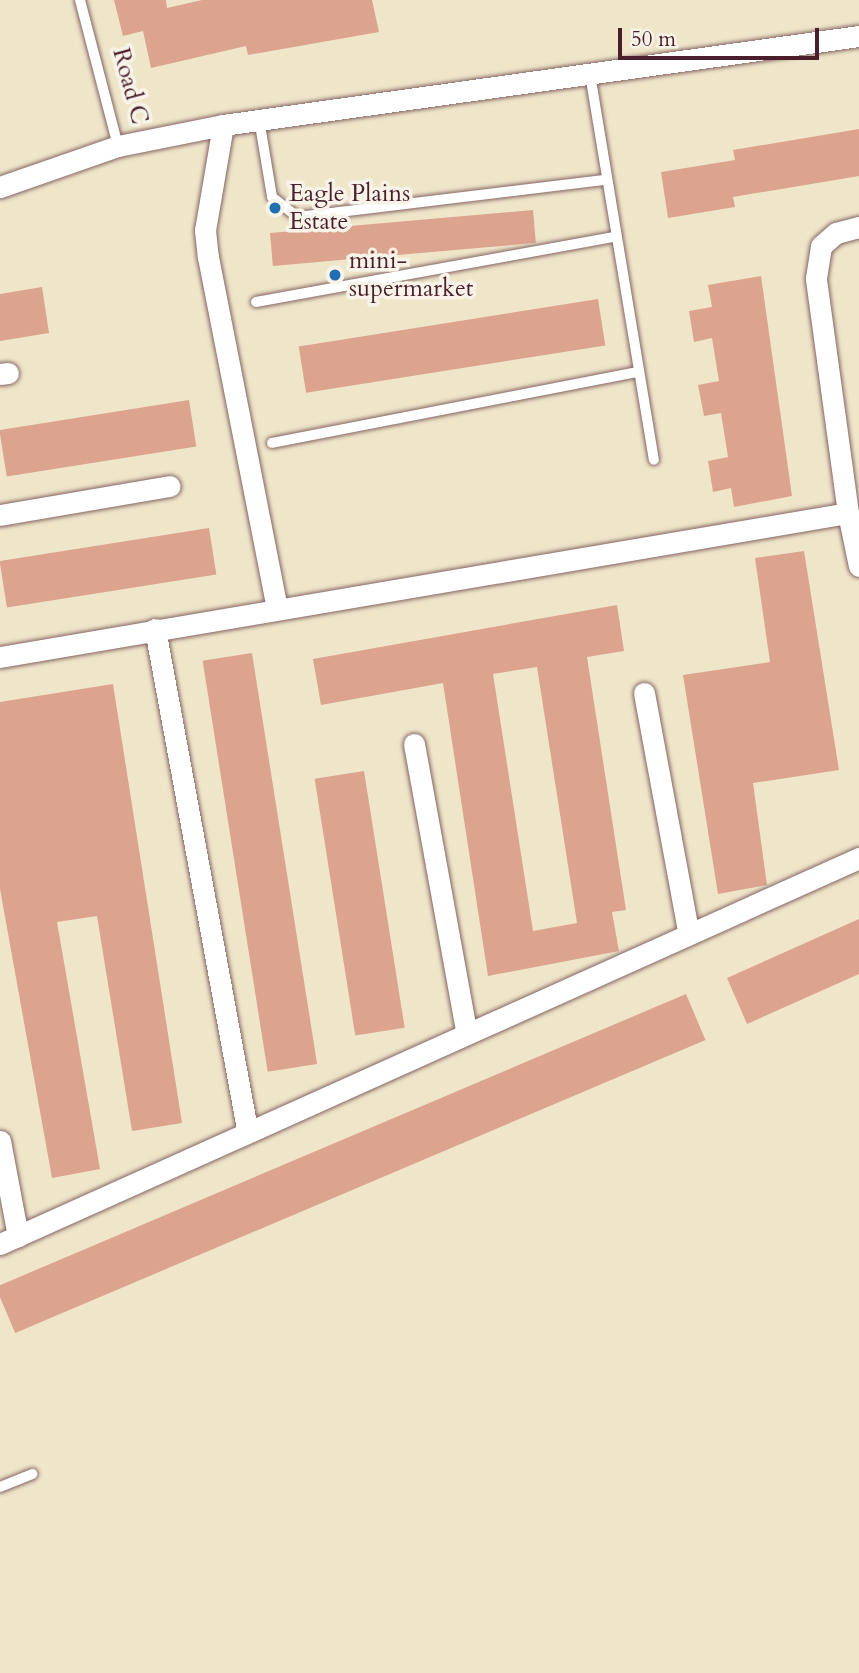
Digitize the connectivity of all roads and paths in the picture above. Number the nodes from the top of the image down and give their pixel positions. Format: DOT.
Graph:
graph roads {
  1 [pos="80,0"];
  2 [pos="859,36"];
  3 [pos="590,74"];
  4 [pos="260,119"];
  5 [pos="223,125"];
  6 [pos="118,146"];
  7 [pos="604,180"];
  8 [pos="1,183"];
  9 [pos="859,227"];
  10 [pos="614,237"];
  11 [pos="256,302"];
  12 [pos="638,372"];
  13 [pos="272,443"];
  14 [pos="654,460"];
  15 [pos="170,486"];
  16 [pos="848,513"];
  17 [pos="0,515"];
  18 [pos="859,566"];
  19 [pos="277,608"];
  20 [pos="155,629"];
  21 [pos="0,657"];
  22 [pos="644,694"];
  23 [pos="414,744"];
  24 [pos="859,858"];
  25 [pos="688,931"];
  26 [pos="466,1030"];
  27 [pos="247,1129"];
  28 [pos="0,1141"];
  29 [pos="9,1240"];
  30 [pos="33,1474"];
  31 [pos="0,1487"];
  1 -- 6 [label="lane, Road C"];
  2 -- 3 [label="street"];
  3 -- 4 [label="street"];
  3 -- 7 [label="lane"];
  4 -- 5 [label="street"];
  4 -- 7 [label="lane"];
  5 -- 6 [label="street"];
  5 -- 19 [label="street"];
  6 -- 8 [label="street, Road C"];
  7 -- 10 [label="lane"];
  9 -- 16 [label="street"];
  10 -- 11 [label="lane"];
  10 -- 12 [label="lane"];
  12 -- 13 [label="lane"];
  12 -- 14 [label="lane"];
  15 -- 17 [label="street"];
  16 -- 18 [label="street"];
  16 -- 19 [label="street"];
  19 -- 20 [label="street"];
  20 -- 21 [label="street"];
  20 -- 27 [label="street"];
  22 -- 25 [label="street"];
  23 -- 26 [label="street"];
  24 -- 25 [label="street"];
  25 -- 26 [label="street"];
  26 -- 27 [label="street"];
  27 -- 29 [label="street"];
  28 -- 29 [label="street"];
  30 -- 31 [label="lane"];
}
